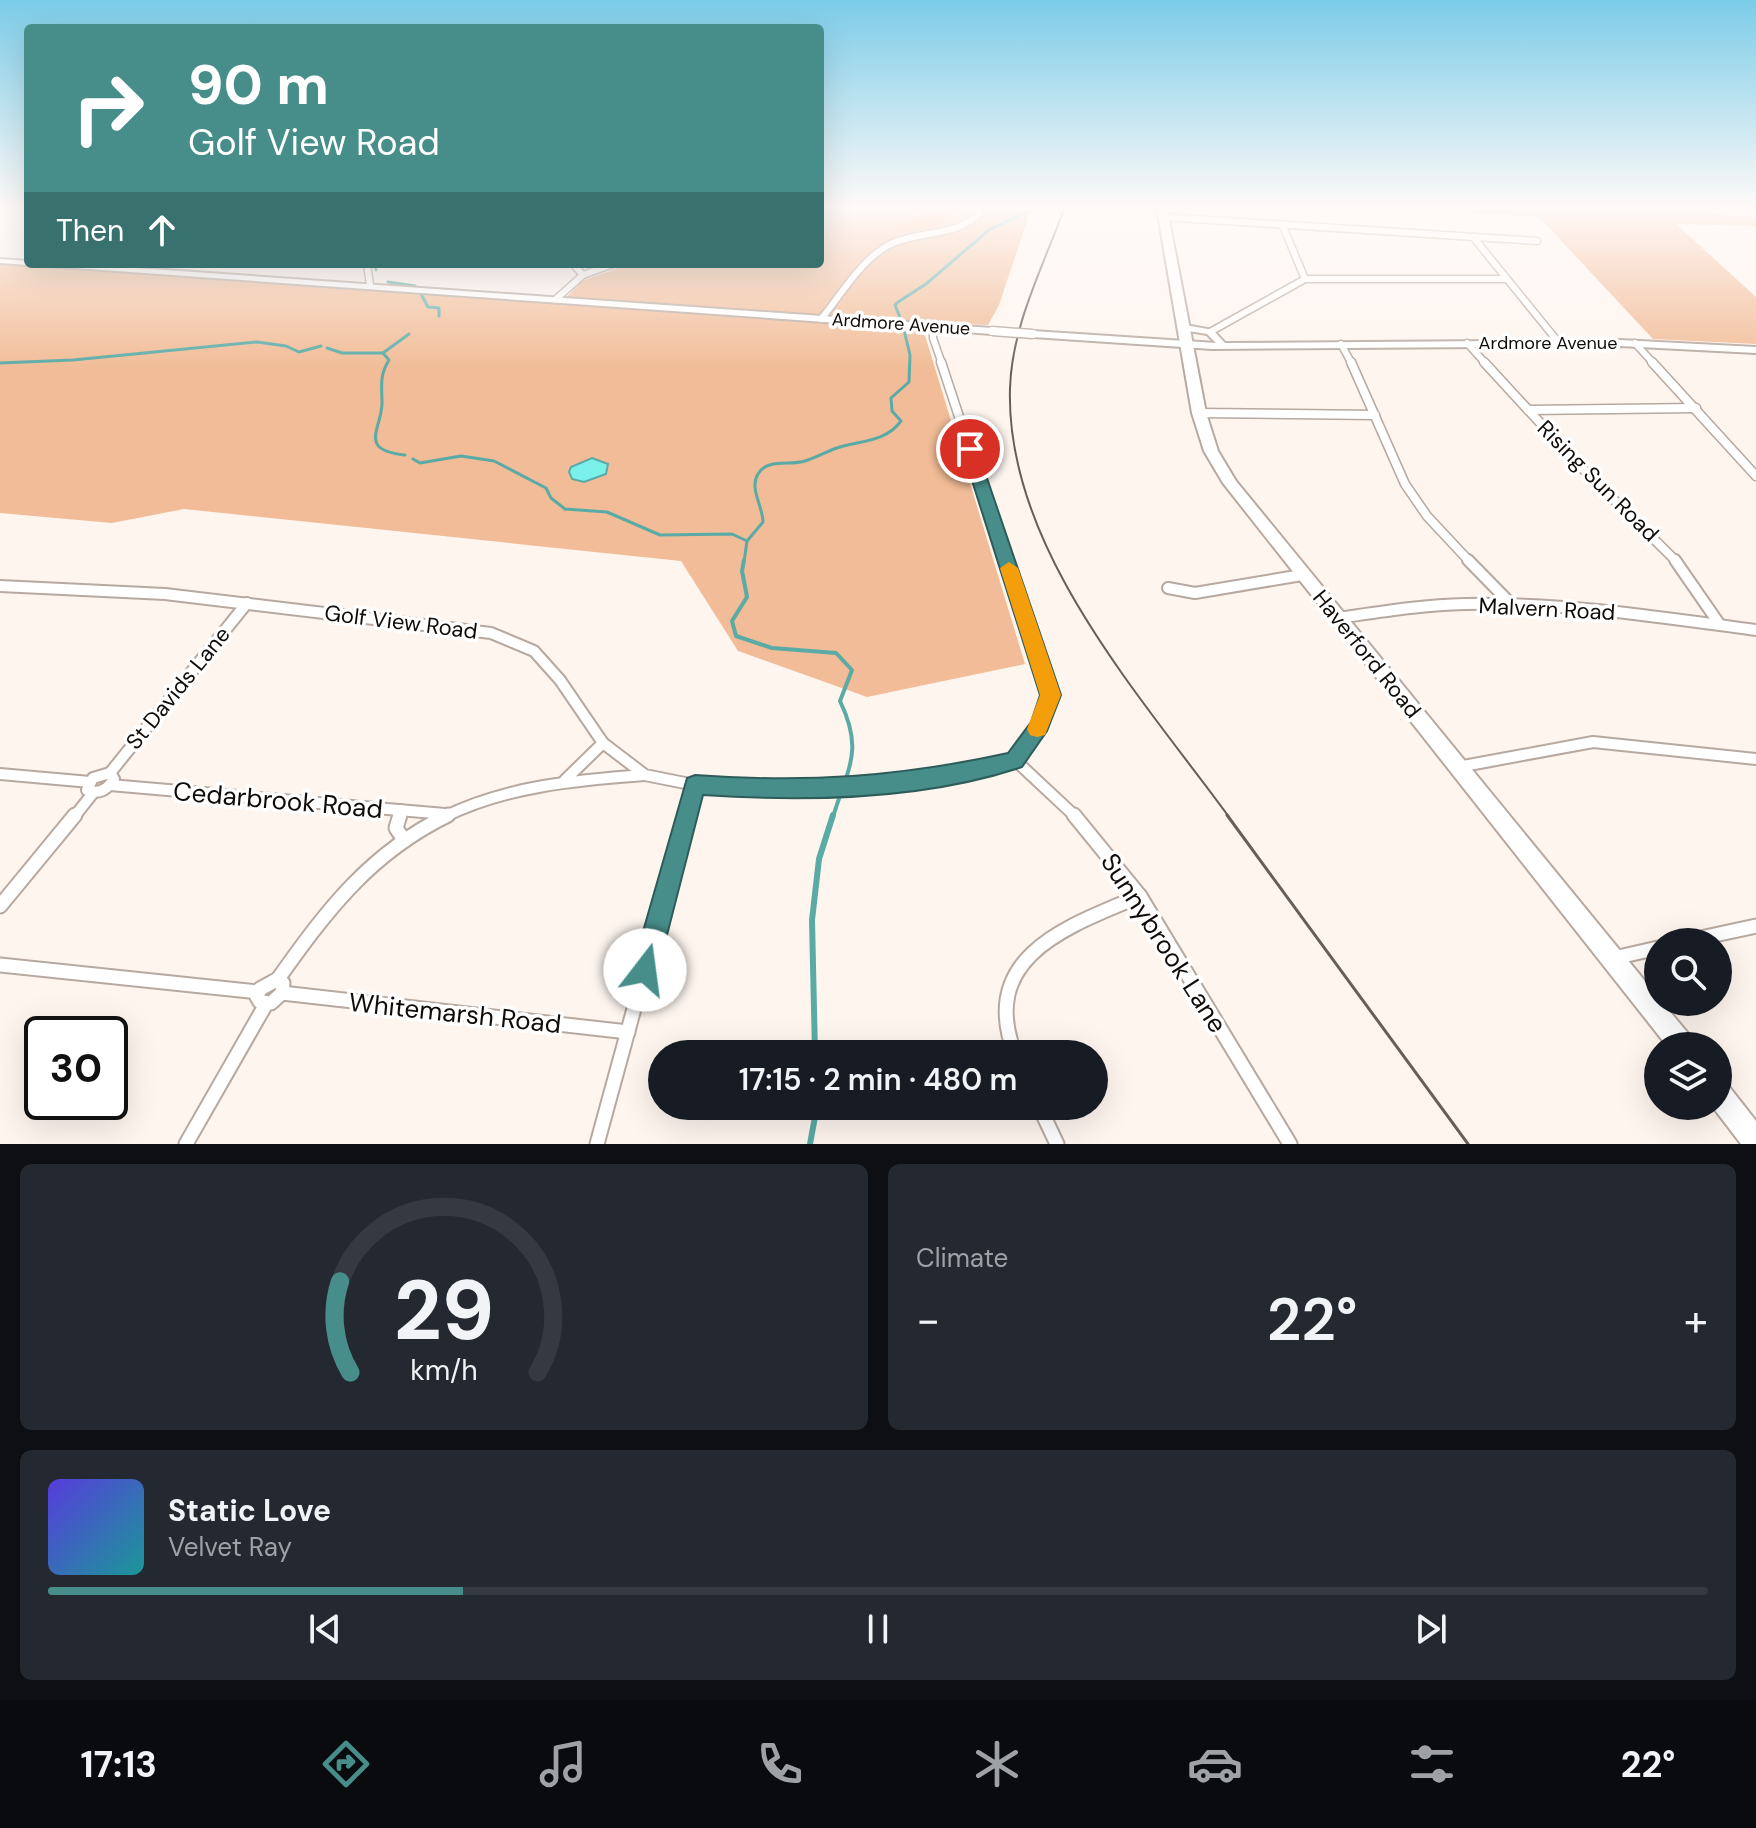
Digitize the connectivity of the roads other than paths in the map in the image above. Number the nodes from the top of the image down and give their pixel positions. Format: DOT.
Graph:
graph roads {
  1 [pos="870,262"];
  2 [pos="1172,262"];
  3 [pos="1298,262"];
  4 [pos="1492,262"];
  5 [pos="116,268"];
  6 [pos="368,268"];
  7 [pos="577,268"];
  8 [pos="602,268"];
  9 [pos="583,275"];
  10 [pos="1305,279"];
  11 [pos="1505,279"];
  12 [pos="370,285"];
  13 [pos="556,299"];
  14 [pos="821,319"];
  15 [pos="933,327"];
  16 [pos="1185,328"];
  17 [pos="1210,332"];
  18 [pos="1467,343"];
  19 [pos="1559,343"];
  20 [pos="1635,343"];
  21 [pos="1341,344"];
  22 [pos="1188,345"];
  23 [pos="1222,345"];
  24 [pos="1756,350"];
  25 [pos="1696,408"];
  26 [pos="1528,410"];
  27 [pos="1199,413"];
  28 [pos="1375,415"];
  29 [pos="1756,476"];
  30 [pos="1302,575"];
  31 [pos="0,586"];
  32 [pos="1168,588"];
  33 [pos="247,603"];
  34 [pos="1511,604"];
  35 [pos="1338,618"];
  36 [pos="1720,625"];
  37 [pos="1756,630"];
  38 [pos="603,743"];
  39 [pos="1756,759"];
  40 [pos="1015,760"];
  41 [pos="1458,767"];
  42 [pos="0,774"];
  43 [pos="645,775"];
  44 [pos="110,779"];
  45 [pos="565,780"];
  46 [pos="695,785"];
  47 [pos="91,787"];
  48 [pos="401,810"];
  49 [pos="445,814"];
  50 [pos="404,840"];
  51 [pos="1140,896"];
  52 [pos="0,906"];
  53 [pos="1756,926"];
  54 [pos="1732,931"];
  55 [pos="1644,951"];
  56 [pos="1614,958"];
  57 [pos="0,965"];
  58 [pos="280,986"];
  59 [pos="262,998"];
  60 [pos="628,1032"];
  61 [pos="1671,1032"];
  62 [pos="1010,1040"];
  63 [pos="1732,1111"];
  64 [pos="1046,1120"];
  65 [pos="1756,1142"];
  66 [pos="186,1144"];
  67 [pos="597,1144"];
  68 [pos="1057,1144"];
  69 [pos="1290,1144"];
  1 -- 14 [label="street"];
  2 -- 16 [label="main road, Haverford Road"];
  3 -- 10 [label="street"];
  4 -- 11 [label="street"];
  5 -- 12 [label="street, Ardmore Avenue"];
  6 -- 12 [label="street"];
  7 -- 9 [label="street"];
  8 -- 9 [label="street"];
  9 -- 13 [label="street"];
  10 -- 11 [label="street"];
  10 -- 17 [label="street"];
  11 -- 19 [label="street"];
  12 -- 13 [label="street, Ardmore Avenue"];
  13 -- 14 [label="street, Ardmore Avenue"];
  14 -- 15 [label="street, Ardmore Avenue"];
  15 -- 22 [label="street, Ardmore Avenue, bridge"];
  15 -- 40 [label="street"];
  16 -- 17 [label="street"];
  16 -- 22 [label="main road, Haverford Road"];
  17 -- 23 [label="street"];
  18 -- 19 [label="street, Ardmore Avenue"];
  18 -- 21 [label="street, Ardmore Avenue"];
  18 -- 26 [label="street, Rising Sun Road"];
  19 -- 20 [label="street, Ardmore Avenue"];
  20 -- 24 [label="street, Ardmore Avenue"];
  20 -- 25 [label="street"];
  21 -- 23 [label="street, Ardmore Avenue"];
  21 -- 28 [label="street"];
  22 -- 23 [label="street, Ardmore Avenue"];
  22 -- 27 [label="main road, Haverford Road"];
  25 -- 26 [label="street"];
  25 -- 29 [label="street"];
  26 -- 36 [label="street, Rising Sun Road"];
  27 -- 28 [label="street"];
  27 -- 30 [label="main road, Haverford Road"];
  28 -- 34 [label="street"];
  30 -- 32 [label="street"];
  30 -- 35 [label="main road, Haverford Road"];
  31 -- 33 [label="street, Golf View Road"];
  33 -- 38 [label="street, Golf View Road"];
  33 -- 44 [label="street, St Davids Lane"];
  34 -- 35 [label="street, Malvern Road"];
  34 -- 36 [label="street, Malvern Road"];
  35 -- 41 [label="main road, Haverford Road"];
  36 -- 37 [label="street, Malvern Road"];
  38 -- 43 [label="street, Golf View Road"];
  38 -- 45 [label="street"];
  39 -- 41 [label="street"];
  40 -- 46 [label="street, Golf View Road"];
  40 -- 51 [label="street, Sunnybrook Lane"];
  41 -- 56 [label="main road, Haverford Road"];
  42 -- 47 [label="street"];
  43 -- 45 [label="street"];
  43 -- 46 [label="street, Golf View Road"];
  44 -- 47 [label="street"];
  44 -- 48 [label="street, Cedarbrook Road"];
  45 -- 49 [label="street"];
  46 -- 60 [label="street"];
  47 -- 52 [label="street"];
  48 -- 49 [label="street, Cedarbrook Road"];
  48 -- 50 [label="street"];
  49 -- 50 [label="street"];
  50 -- 58 [label="street"];
  51 -- 62 [label="street"];
  51 -- 69 [label="street, Sunnybrook Lane"];
  53 -- 54 [label="street"];
  55 -- 56 [label="street"];
  56 -- 61 [label="main road, Haverford Road"];
  57 -- 59 [label="street"];
  58 -- 59 [label="street"];
  58 -- 60 [label="street, Whitemarsh Road"];
  59 -- 66 [label="street"];
  60 -- 67 [label="street"];
  63 -- 65 [label="main road"];
  64 -- 68 [label="street"];
}
